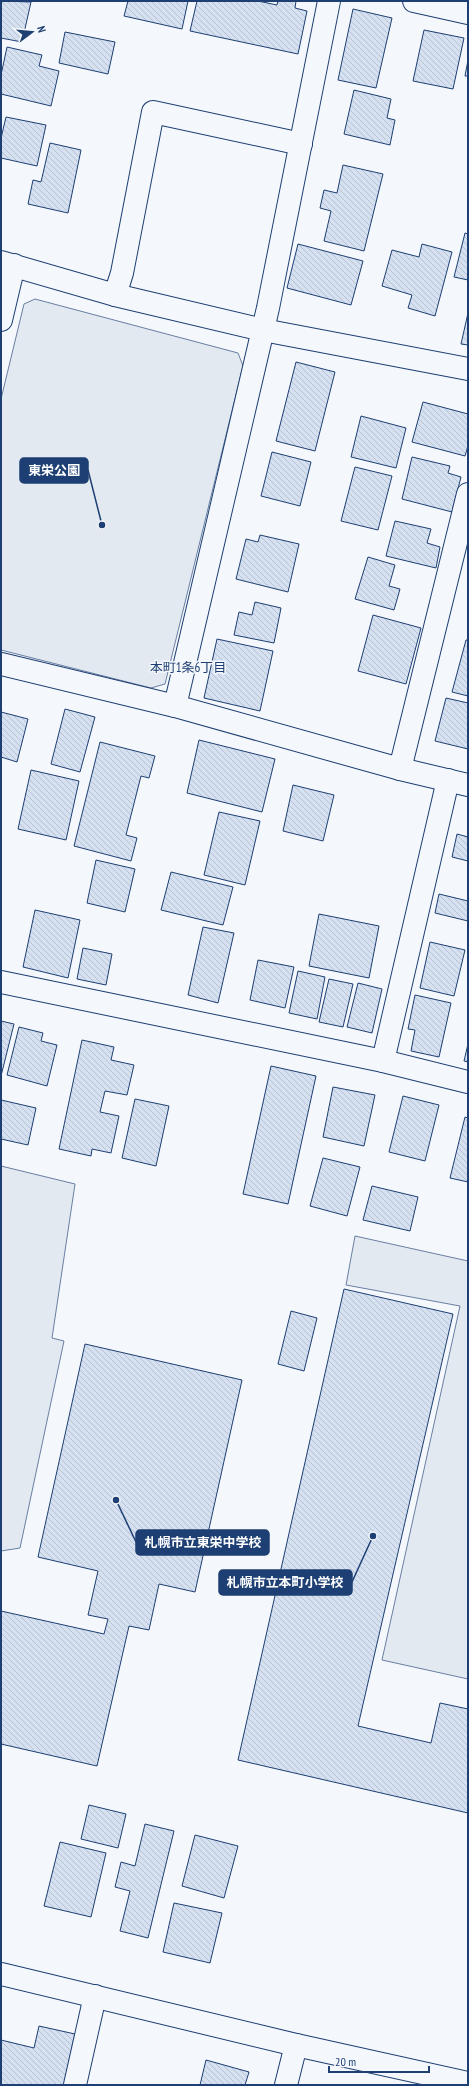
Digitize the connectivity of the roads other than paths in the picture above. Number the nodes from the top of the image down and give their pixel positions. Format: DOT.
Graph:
graph roads {
  1 [pos="329,1"];
  2 [pos="414,1"];
  3 [pos="468,13"];
  4 [pos="301,144"];
  5 [pos="7,263"];
  6 [pos="115,295"];
  7 [pos="1,320"];
  8 [pos="263,330"];
  9 [pos="468,370"];
  10 [pos="468,494"];
  11 [pos="1,664"];
  12 [pos="175,706"];
  13 [pos="400,769"];
  14 [pos="458,783"];
  15 [pos="1,982"];
  16 [pos="383,1061"];
  17 [pos="468,1082"];
  18 [pos="1,1974"];
  19 [pos="95,1996"];
  20 [pos="296,2044"];
  21 [pos="468,2083"];
  22 [pos="75,2085"];
  23 [pos="286,2085"];
  1 -- 4 [label="street"];
  2 -- 3 [label="street"];
  4 -- 6 [label="street"];
  4 -- 8 [label="street"];
  5 -- 6 [label="street"];
  5 -- 7 [label="street"];
  6 -- 8 [label="street"];
  8 -- 9 [label="street"];
  8 -- 12 [label="street"];
  10 -- 13 [label="street"];
  11 -- 12 [label="street"];
  12 -- 13 [label="street"];
  13 -- 14 [label="street"];
  14 -- 16 [label="street"];
  15 -- 16 [label="street"];
  16 -- 17 [label="street"];
  18 -- 19 [label="street"];
  19 -- 20 [label="street"];
  19 -- 22 [label="street"];
  20 -- 21 [label="street"];
  20 -- 23 [label="street"];
}
